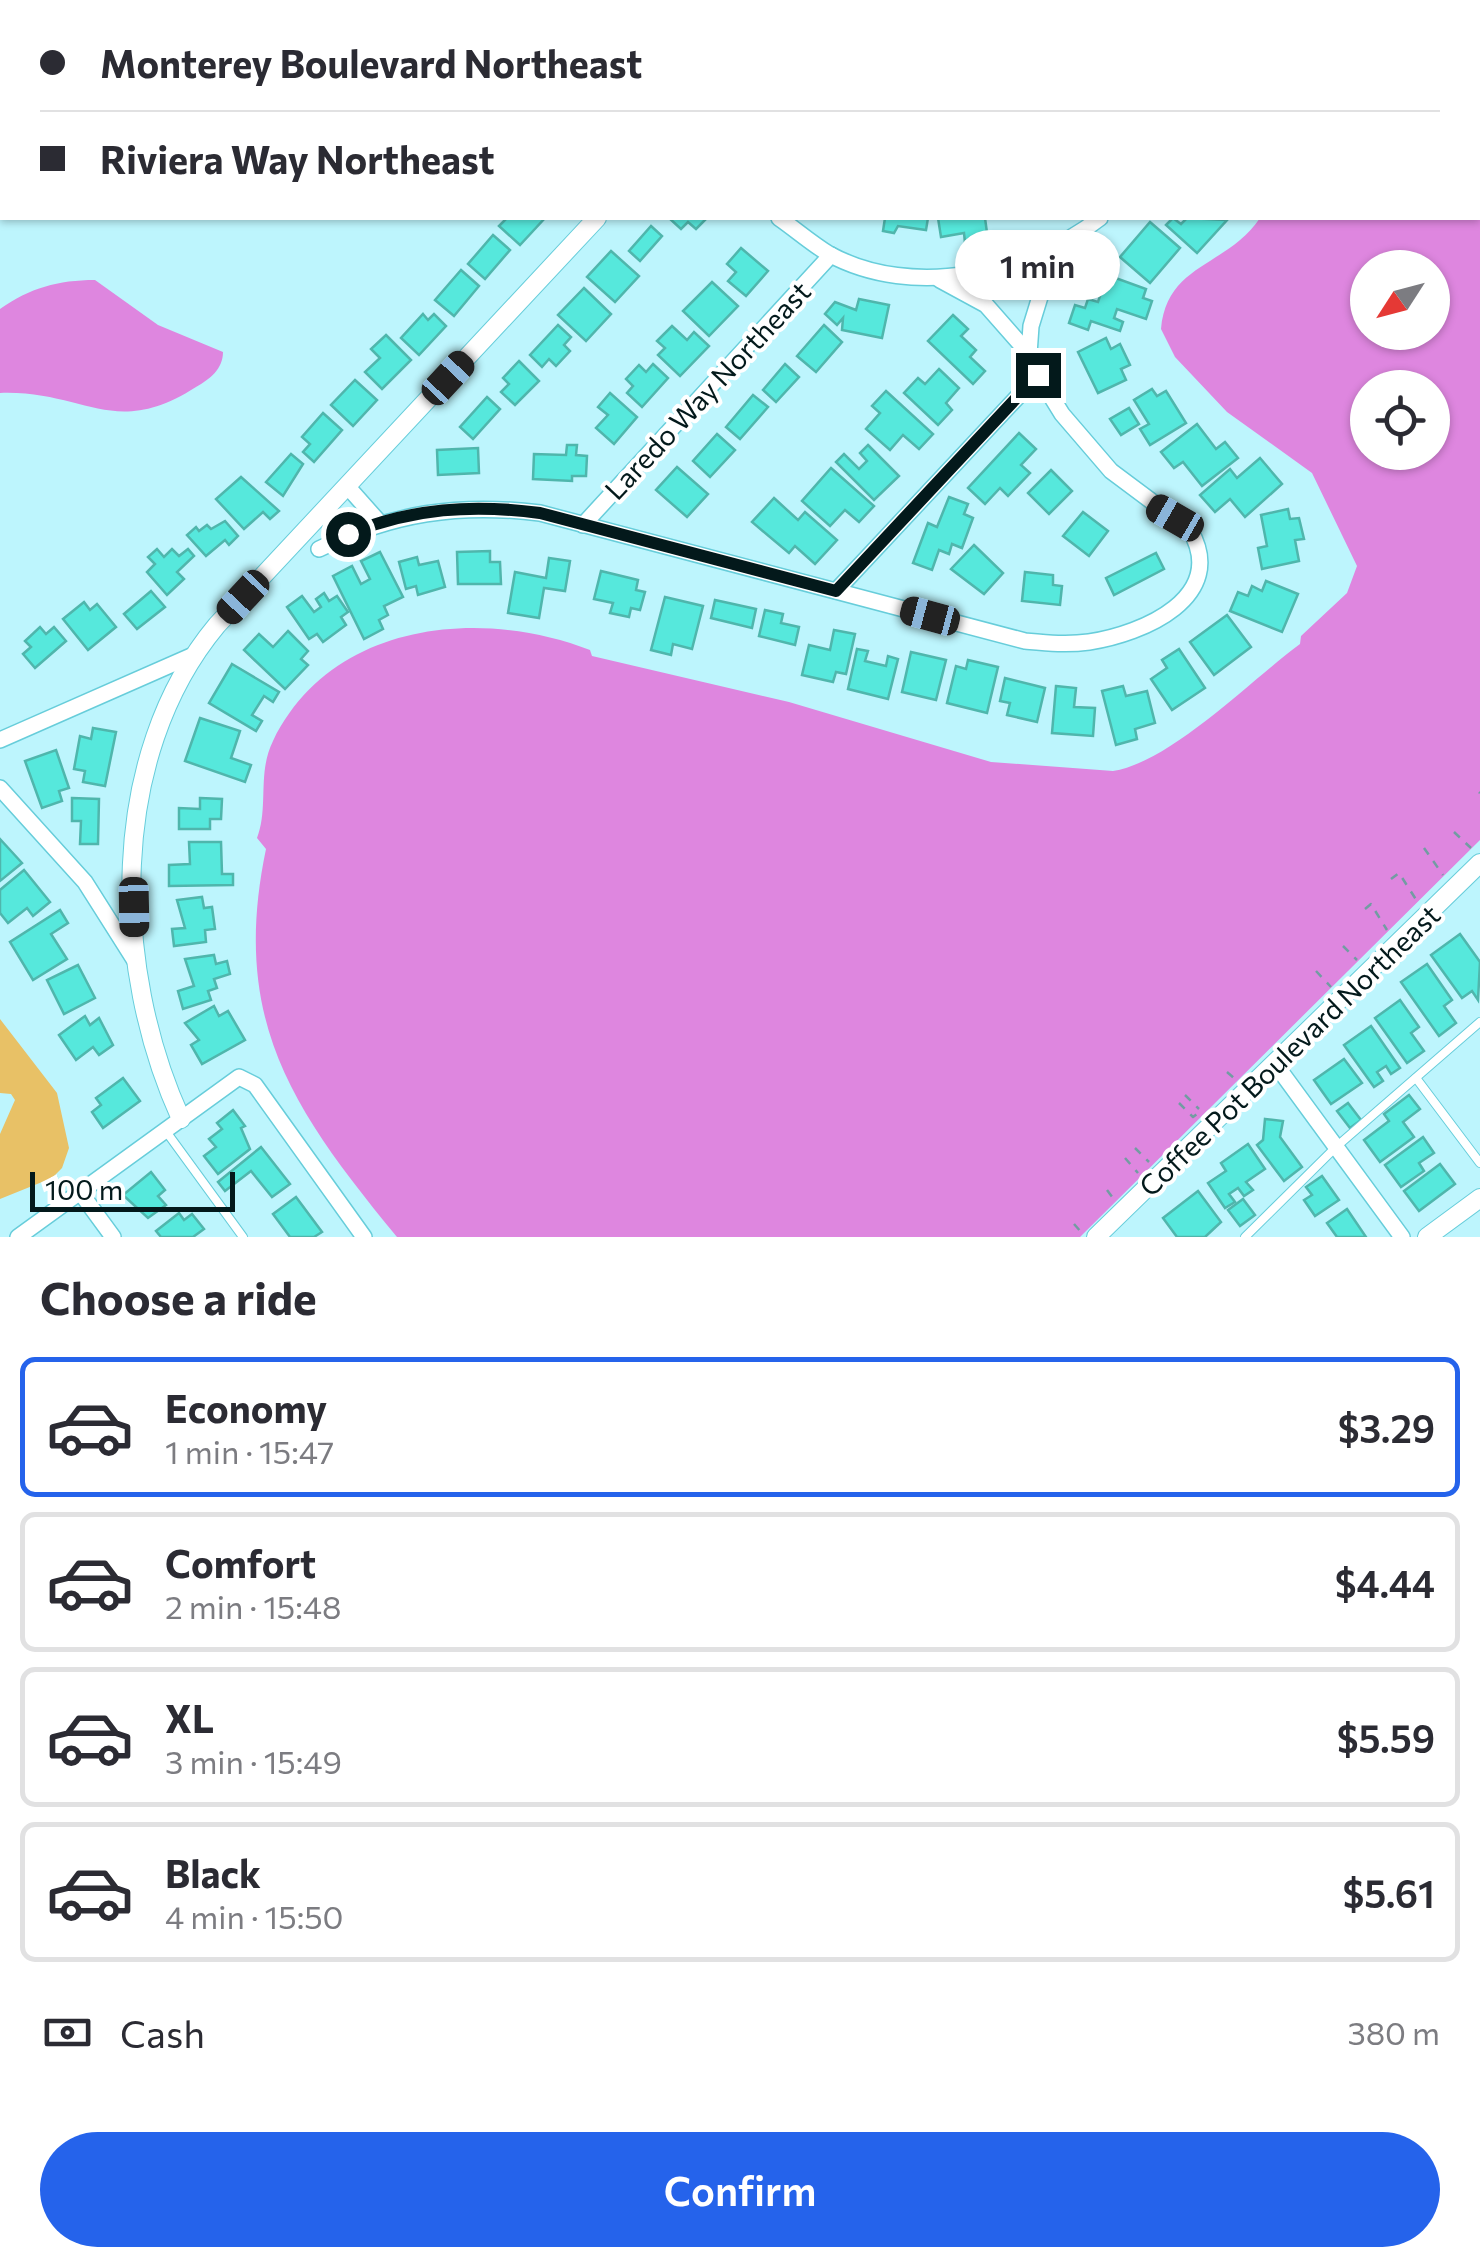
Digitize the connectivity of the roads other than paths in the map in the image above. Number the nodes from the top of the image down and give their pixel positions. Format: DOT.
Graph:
graph roads {
  1 [pos="595,220"];
  2 [pos="782,220"];
  3 [pos="1097,220"];
  4 [pos="1068,242"];
  5 [pos="832,255"];
  6 [pos="936,278"];
  7 [pos="1029,354"];
  8 [pos="1038,375"];
  9 [pos="347,486"];
  10 [pos="379,522"];
  11 [pos="583,525"];
  12 [pos="319,549"];
  13 [pos="836,591"];
  14 [pos="191,656"];
  15 [pos="0,740"];
  16 [pos="0,788"];
  17 [pos="1476,856"];
  18 [pos="135,961"];
  19 [pos="1480,1022"];
  20 [pos="1276,1065"];
  21 [pos="1416,1078"];
  22 [pos="181,1118"];
  23 [pos="164,1130"];
  24 [pos="1336,1147"];
  25 [pos="1480,1163"];
  26 [pos="80,1192"];
  27 [pos="1480,1198"];
  28 [pos="1090,1236"];
  29 [pos="18,1237"];
  30 [pos="114,1237"];
  31 [pos="243,1237"];
  32 [pos="364,1237"];
  33 [pos="1246,1237"];
  34 [pos="1402,1237"];
  35 [pos="1428,1237"];
  1 -- 9 [label="street"];
  2 -- 5 [label="street"];
  3 -- 4 [label="street"];
  4 -- 6 [label="street"];
  4 -- 7 [label="street"];
  5 -- 6 [label="street"];
  5 -- 11 [label="street, Laredo Way Northeast"];
  6 -- 7 [label="street"];
  7 -- 8 [label="street"];
  8 -- 13 [label="street"];
  8 -- 13 [label="street"];
  9 -- 10 [label="street"];
  9 -- 14 [label="street"];
  10 -- 11 [label="street"];
  10 -- 12 [label="street"];
  11 -- 13 [label="street"];
  14 -- 15 [label="street"];
  14 -- 18 [label="street"];
  16 -- 18 [label="street"];
  17 -- 20 [label="street, Coffee Pot Boulevard Northeast"];
  18 -- 22 [label="street"];
  19 -- 21 [label="lane"];
  20 -- 24 [label="street"];
  20 -- 28 [label="street, Coffee Pot Boulevard Northeast"];
  21 -- 24 [label="lane"];
  21 -- 25 [label="lane"];
  22 -- 23 [label="street"];
  22 -- 32 [label="street"];
  23 -- 26 [label="street"];
  23 -- 31 [label="lane"];
  24 -- 33 [label="lane"];
  24 -- 34 [label="street"];
  26 -- 29 [label="street"];
  26 -- 30 [label="street"];
  27 -- 35 [label="street"];
}
